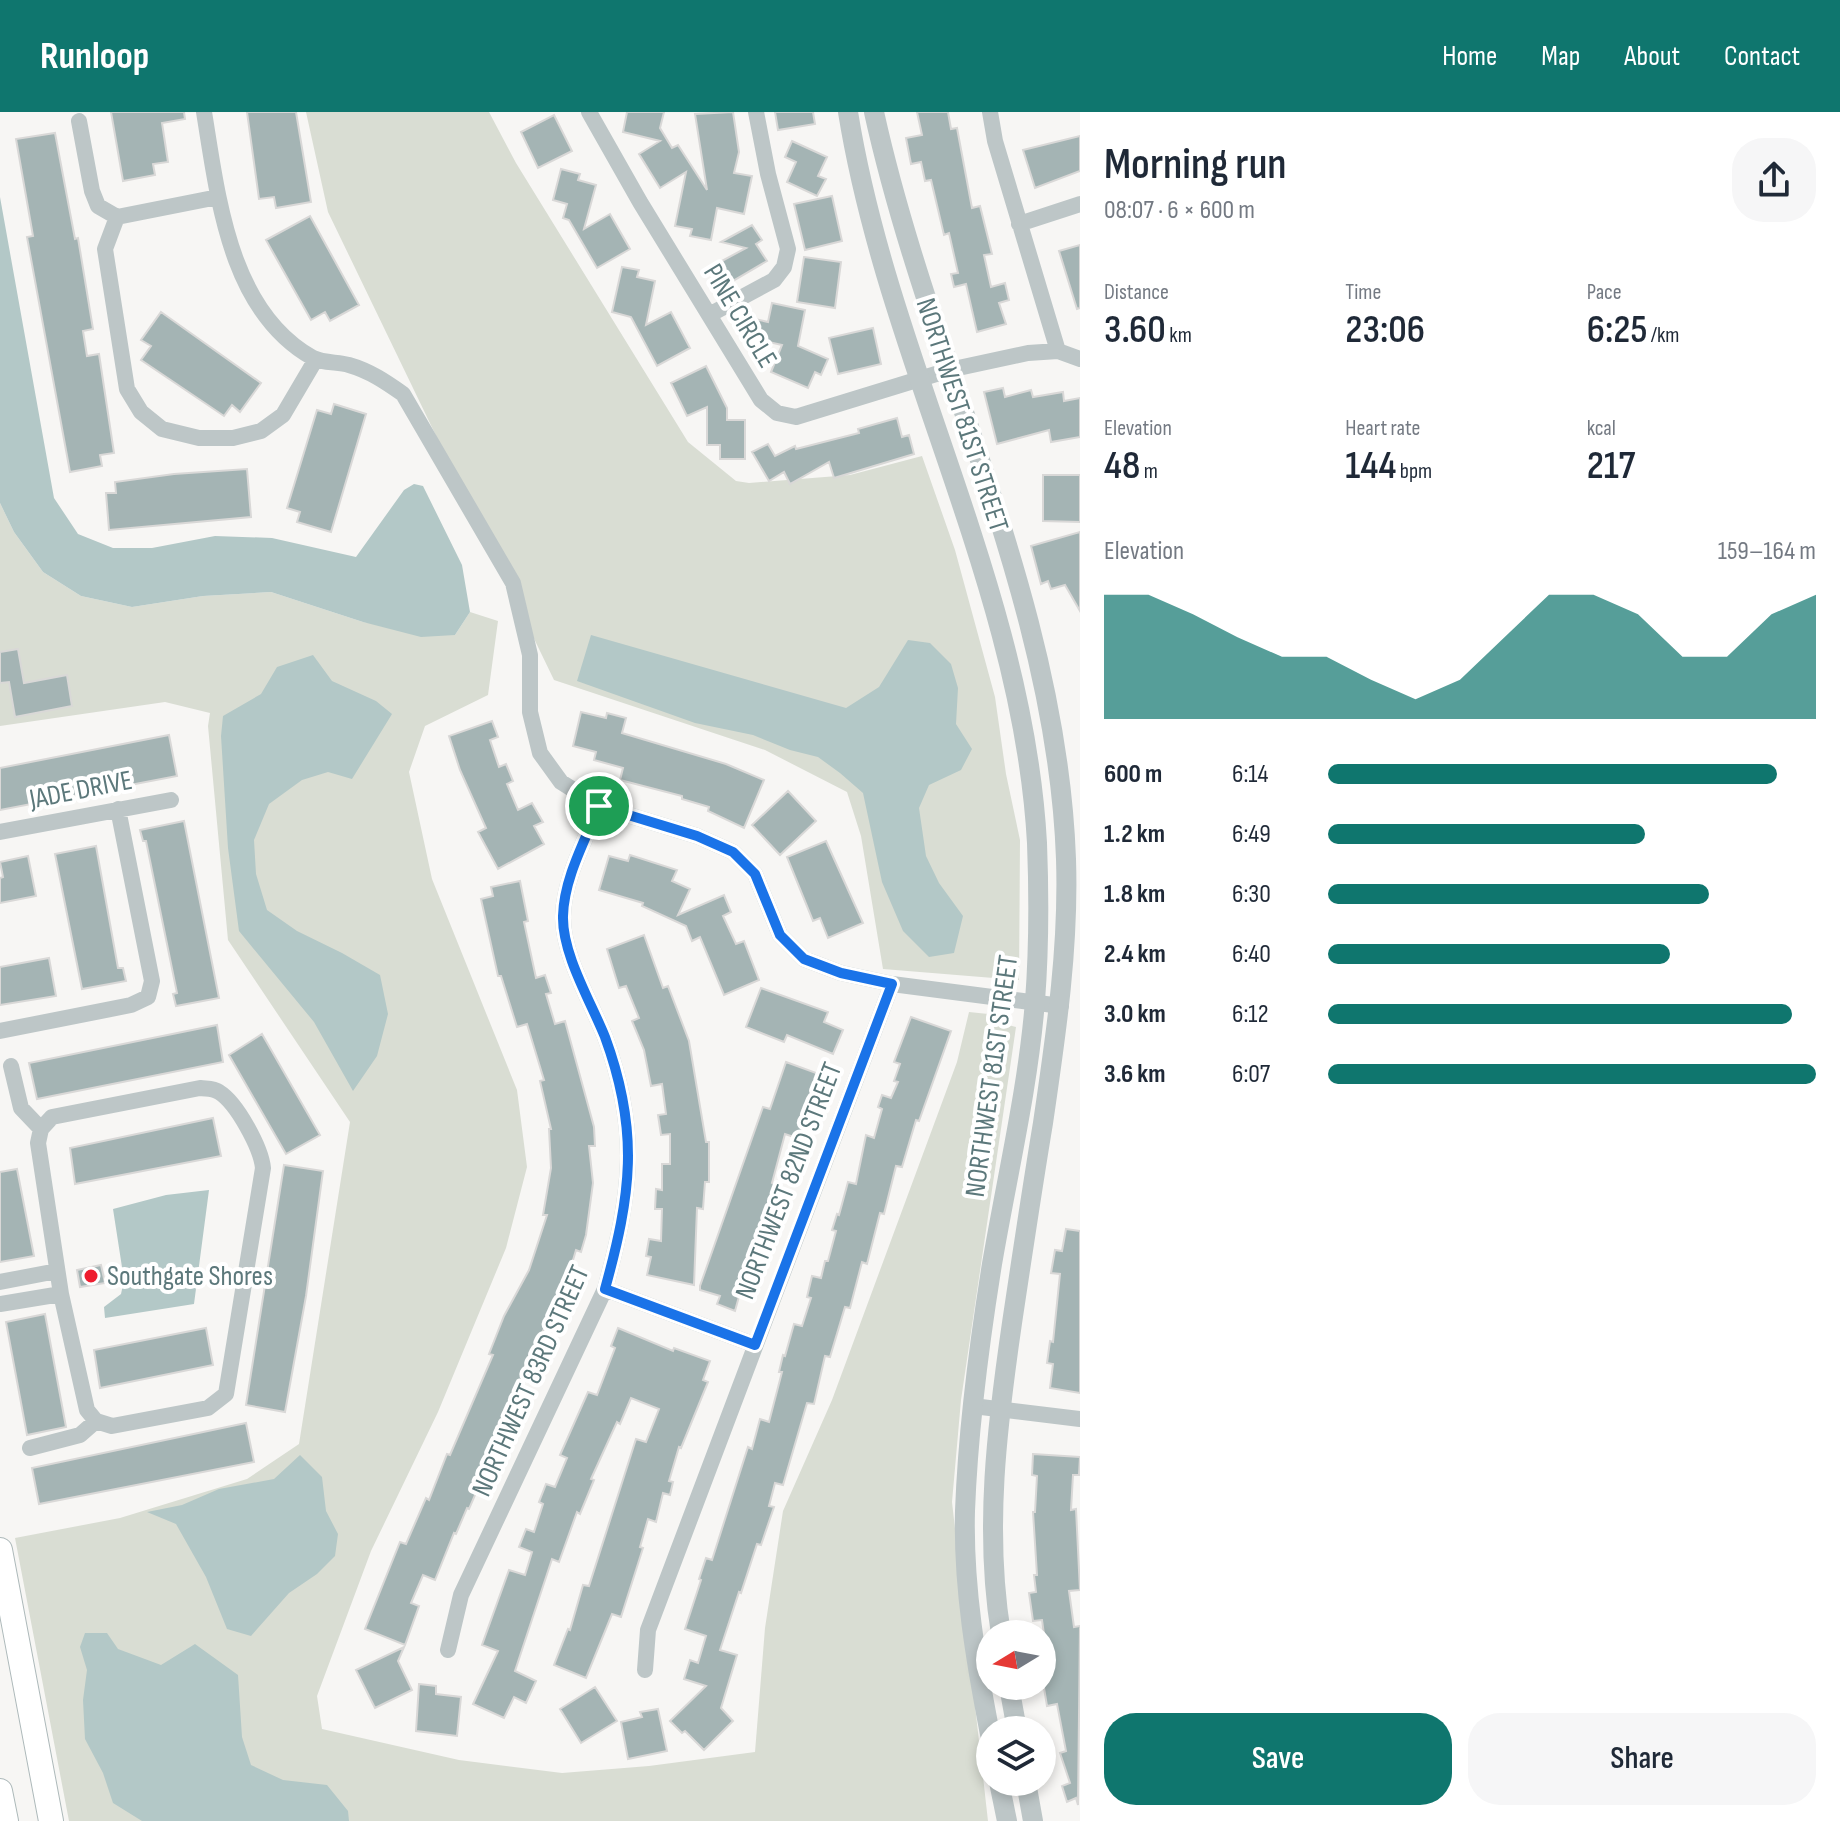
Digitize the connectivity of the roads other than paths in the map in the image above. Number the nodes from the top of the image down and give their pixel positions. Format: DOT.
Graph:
graph roads {
  1 [pos="204,112"];
  2 [pos="589,112"];
  3 [pos="756,112"];
  4 [pos="848,112"];
  5 [pos="874,112"];
  6 [pos="990,112"];
  7 [pos="79,121"];
  8 [pos="218,197"];
  9 [pos="1080,204"];
  10 [pos="117,217"];
  11 [pos="1019,224"];
  12 [pos="709,315"];
  13 [pos="1058,351"];
  14 [pos="316,359"];
  15 [pos="1080,359"];
  16 [pos="949,370"];
  17 [pos="921,379"];
  18 [pos="171,800"];
  19 [pos="599,806"];
  20 [pos="118,809"];
  21 [pos="0,832"];
  22 [pos="892,984"];
  23 [pos="1035,1003"];
  24 [pos="1061,1006"];
  25 [pos="0,1031"];
  26 [pos="11,1066"];
  27 [pos="41,1129"];
  28 [pos="57,1271"];
  29 [pos="0,1282"];
  30 [pos="605,1289"];
  31 [pos="61,1294"];
  32 [pos="0,1304"];
  33 [pos="755,1345"];
  34 [pos="973,1406"];
  35 [pos="999,1409"];
  36 [pos="1080,1419"];
  37 [pos="96,1421"];
  38 [pos="30,1448"];
  39 [pos="0,1550"];
  40 [pos="999,1620"];
  41 [pos="448,1650"];
  42 [pos="645,1670"];
  43 [pos="987,1716"];
  44 [pos="0,1791"];
  45 [pos="1002,1796"];
  46 [pos="1029,1796"];
  47 [pos="6,1821"];
  48 [pos="51,1821"];
  49 [pos="1007,1821"];
  50 [pos="1033,1821"];
  1 -- 8 [label="street"];
  2 -- 12 [label="street, PINE CIRCLE"];
  3 -- 12 [label="street"];
  4 -- 17 [label="street, NORTHWEST 81ST STREET"];
  5 -- 16 [label="street, NORTHWEST 81ST STREET"];
  6 -- 11 [label="street"];
  7 -- 10 [label="street"];
  8 -- 10 [label="street"];
  8 -- 14 [label="street"];
  9 -- 11 [label="street"];
  10 -- 14 [label="street"];
  11 -- 13 [label="street"];
  12 -- 17 [label="street, PINE CIRCLE"];
  13 -- 15 [label="street"];
  13 -- 16 [label="street, PINE CIRCLE"];
  14 -- 19 [label="street"];
  16 -- 17 [label="street, PINE CIRCLE"];
  16 -- 24 [label="street, NORTHWEST 81ST STREET"];
  17 -- 23 [label="street, NORTHWEST 81ST STREET"];
  18 -- 20 [label="street, JADE DRIVE"];
  19 -- 22 [label="street"];
  19 -- 30 [label="street, NORTHWEST 83RD STREET"];
  20 -- 21 [label="street, JADE DRIVE"];
  20 -- 25 [label="street"];
  22 -- 23 [label="street"];
  22 -- 33 [label="street, NORTHWEST 82ND STREET"];
  23 -- 24 [label="street"];
  23 -- 34 [label="street, NORTHWEST 81ST STREET"];
  24 -- 35 [label="street, NORTHWEST 81ST STREET"];
  26 -- 27 [label="street"];
  27 -- 28 [label="street"];
  27 -- 37 [label="street"];
  28 -- 29 [label="street"];
  28 -- 31 [label="street"];
  30 -- 33 [label="street"];
  30 -- 41 [label="street, NORTHWEST 83RD STREET"];
  31 -- 32 [label="street"];
  31 -- 37 [label="street"];
  33 -- 42 [label="street, NORTHWEST 82ND STREET"];
  34 -- 35 [label="street"];
  34 -- 43 [label="street, NORTHWEST 81ST STREET"];
  35 -- 36 [label="street"];
  35 -- 40 [label="street, NORTHWEST 81ST STREET"];
  37 -- 38 [label="street"];
  39 -- 48 [label="main road"];
  44 -- 47 [label="main road"];
  45 -- 49 [label="street"];
  46 -- 50 [label="street"];
}
